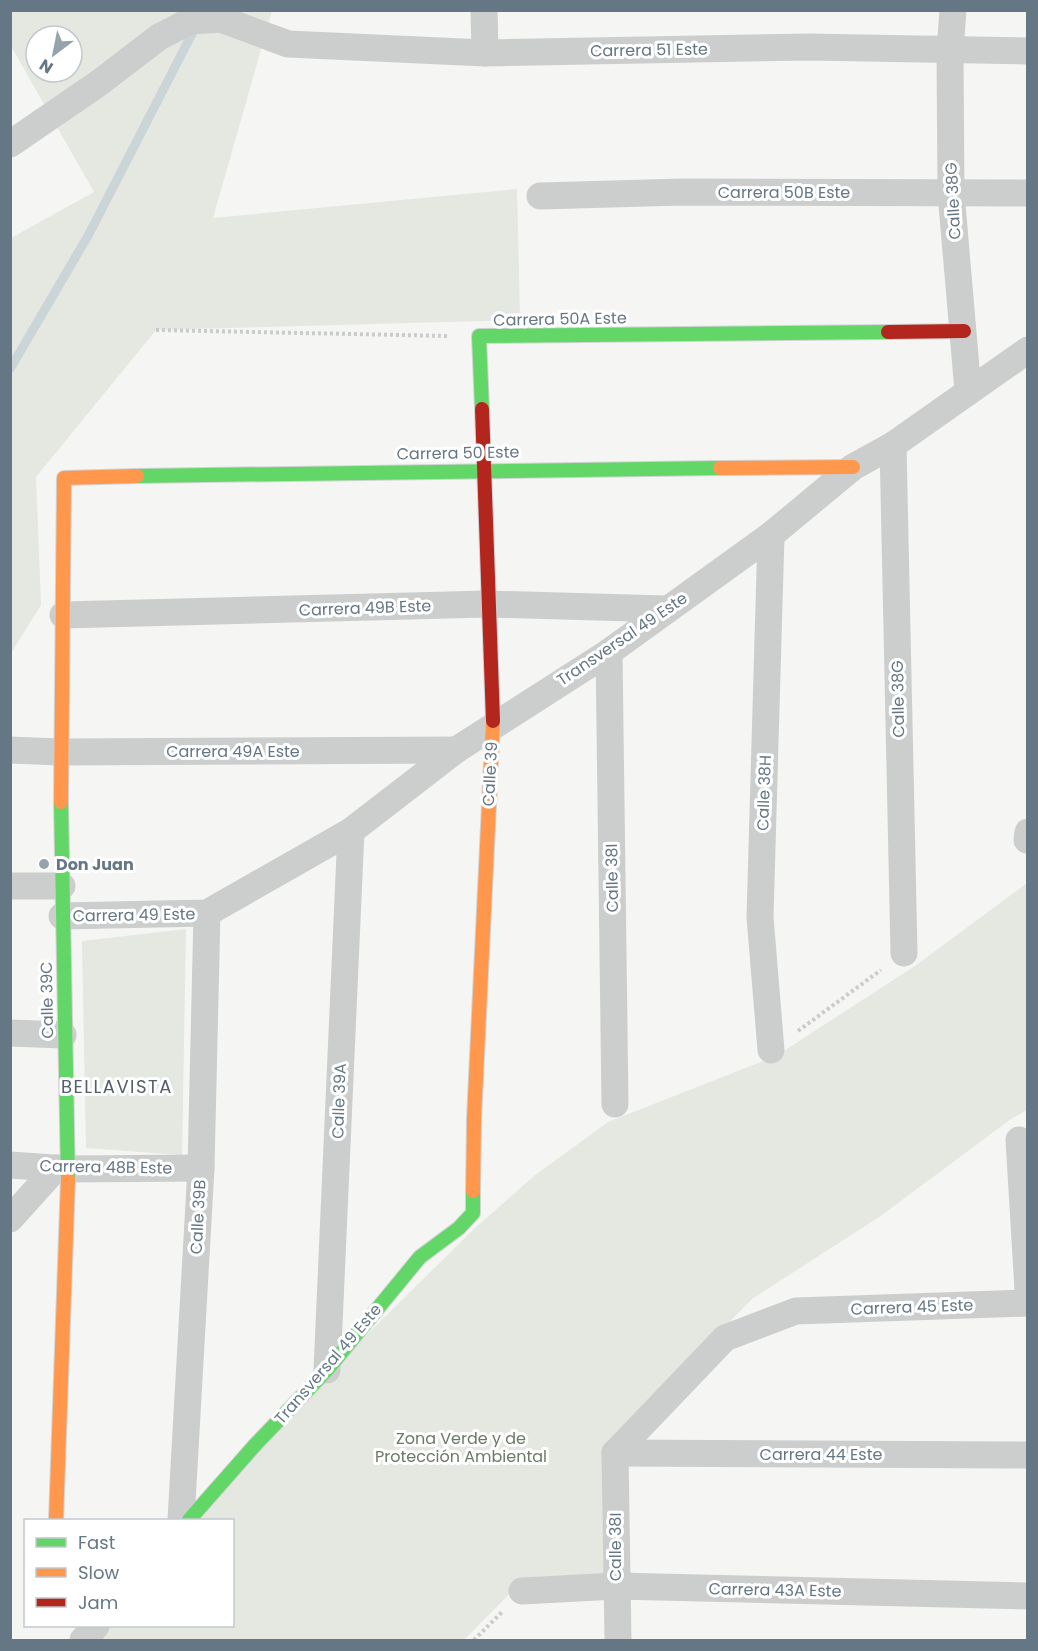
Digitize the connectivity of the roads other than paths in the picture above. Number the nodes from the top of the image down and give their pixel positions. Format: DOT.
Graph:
graph roads {
  1 [pos="484,10"];
  2 [pos="953,10"];
  3 [pos="950,51"];
  4 [pos="1028,51"];
  5 [pos="485,53"];
  6 [pos="10,144"];
  7 [pos="951,193"];
  8 [pos="1028,193"];
  9 [pos="540,196"];
  10 [pos="964,332"];
  11 [pos="480,336"];
  12 [pos="1028,350"];
  13 [pos="968,391"];
  14 [pos="893,445"];
  15 [pos="853,466"];
  16 [pos="484,469"];
  17 [pos="64,478"];
  18 [pos="771,535"];
  19 [pos="487,604"];
  20 [pos="667,609"];
  21 [pos="63,615"];
  22 [pos="609,651"];
  23 [pos="493,725"];
  24 [pos="10,750"];
  25 [pos="456,750"];
  26 [pos="60,752"];
  27 [pos="351,831"];
  28 [pos="1028,832"];
  29 [pos="1027,840"];
  30 [pos="10,886"];
  31 [pos="62,886"];
  32 [pos="207,913"];
  33 [pos="62,916"];
  34 [pos="904,953"];
  35 [pos="10,1034"];
  36 [pos="63,1035"];
  37 [pos="771,1050"];
  38 [pos="615,1104"];
  39 [pos="1018,1140"];
  40 [pos="10,1165"];
  41 [pos="62,1168"];
  42 [pos="201,1168"];
  43 [pos="473,1213"];
  44 [pos="10,1219"];
  45 [pos="1028,1290"];
  46 [pos="1028,1304"];
  47 [pos="327,1370"];
  48 [pos="615,1452"];
  49 [pos="1028,1455"];
  50 [pos="56,1519"];
  51 [pos="181,1519"];
  52 [pos="191,1519"];
  53 [pos="616,1586"];
  54 [pos="522,1591"];
  55 [pos="1028,1596"];
  56 [pos="95,1627"];
  57 [pos="82,1641"];
  58 [pos="618,1641"];
  1 -- 5 [label="street"];
  2 -- 3 [label="street, Calle 38G"];
  3 -- 4 [label="street, Carrera 51 Este"];
  3 -- 5 [label="street, Carrera 51 Este"];
  3 -- 7 [label="street, Calle 38G"];
  5 -- 6 [label="street, Carrera 51 Este"];
  7 -- 8 [label="street, Carrera 50B Este"];
  7 -- 9 [label="street, Carrera 50B Este"];
  7 -- 10 [label="street, Calle 38G"];
  10 -- 11 [label="street, Carrera 50A Este"];
  10 -- 13 [label="street, Calle 38G"];
  11 -- 16 [label="street, Calle 39"];
  12 -- 13 [label="street, Transversal 49 Este"];
  13 -- 14 [label="street, Transversal 49 Este"];
  14 -- 15 [label="street, Transversal 49 Este"];
  14 -- 34 [label="street, Calle 38G"];
  15 -- 16 [label="street, Carrera 50 Este"];
  15 -- 18 [label="street, Transversal 49 Este"];
  16 -- 17 [label="street, Carrera 50 Este"];
  16 -- 19 [label="street, Calle 39"];
  17 -- 21 [label="street, Calle 39C"];
  18 -- 20 [label="street, Transversal 49 Este"];
  18 -- 37 [label="street, Calle 38H"];
  19 -- 20 [label="street, Carrera 49B Este"];
  19 -- 21 [label="street, Carrera 49B Este"];
  19 -- 23 [label="street, Calle 39"];
  20 -- 22 [label="street, Transversal 49 Este"];
  21 -- 26 [label="street, Calle 39C"];
  22 -- 23 [label="street, Transversal 49 Este"];
  22 -- 38 [label="street, Calle 38I"];
  23 -- 25 [label="street, Transversal 49 Este"];
  23 -- 43 [label="street, Calle 39"];
  24 -- 26 [label="street, Carrera 49A Este"];
  25 -- 26 [label="street, Carrera 49A Este"];
  25 -- 27 [label="street, Transversal 49 Este"];
  26 -- 31 [label="street, Calle 39C"];
  27 -- 32 [label="street, Transversal 49 Este"];
  27 -- 47 [label="street, Calle 39A"];
  28 -- 29 [label="street"];
  30 -- 31 [label="street, Carrera 49 Este"];
  31 -- 33 [label="street, Calle 39C"];
  32 -- 33 [label="street, Carrera 49 Este"];
  32 -- 42 [label="street, Calle 39B"];
  33 -- 36 [label="street, Calle 39C"];
  35 -- 36 [label="street"];
  36 -- 41 [label="street, Calle 39C"];
  39 -- 45 [label="street"];
  40 -- 41 [label="street, Carrera 48B Este"];
  41 -- 42 [label="street, Carrera 48B Este"];
  41 -- 44 [label="street"];
  41 -- 50 [label="street, Calle 39C"];
  42 -- 51 [label="street, Calle 39B"];
  43 -- 47 [label="street, Transversal 49 Este"];
  46 -- 48 [label="street, Carrera 45 Este"];
  47 -- 52 [label="street, Transversal 49 Este"];
  48 -- 49 [label="street, Carrera 44 Este"];
  48 -- 53 [label="street, Calle 38I"];
  53 -- 54 [label="street, Carrera 43A Este"];
  53 -- 55 [label="street, Carrera 43A Este"];
  53 -- 58 [label="street, Calle 38I"];
  56 -- 57 [label="street"];
}
